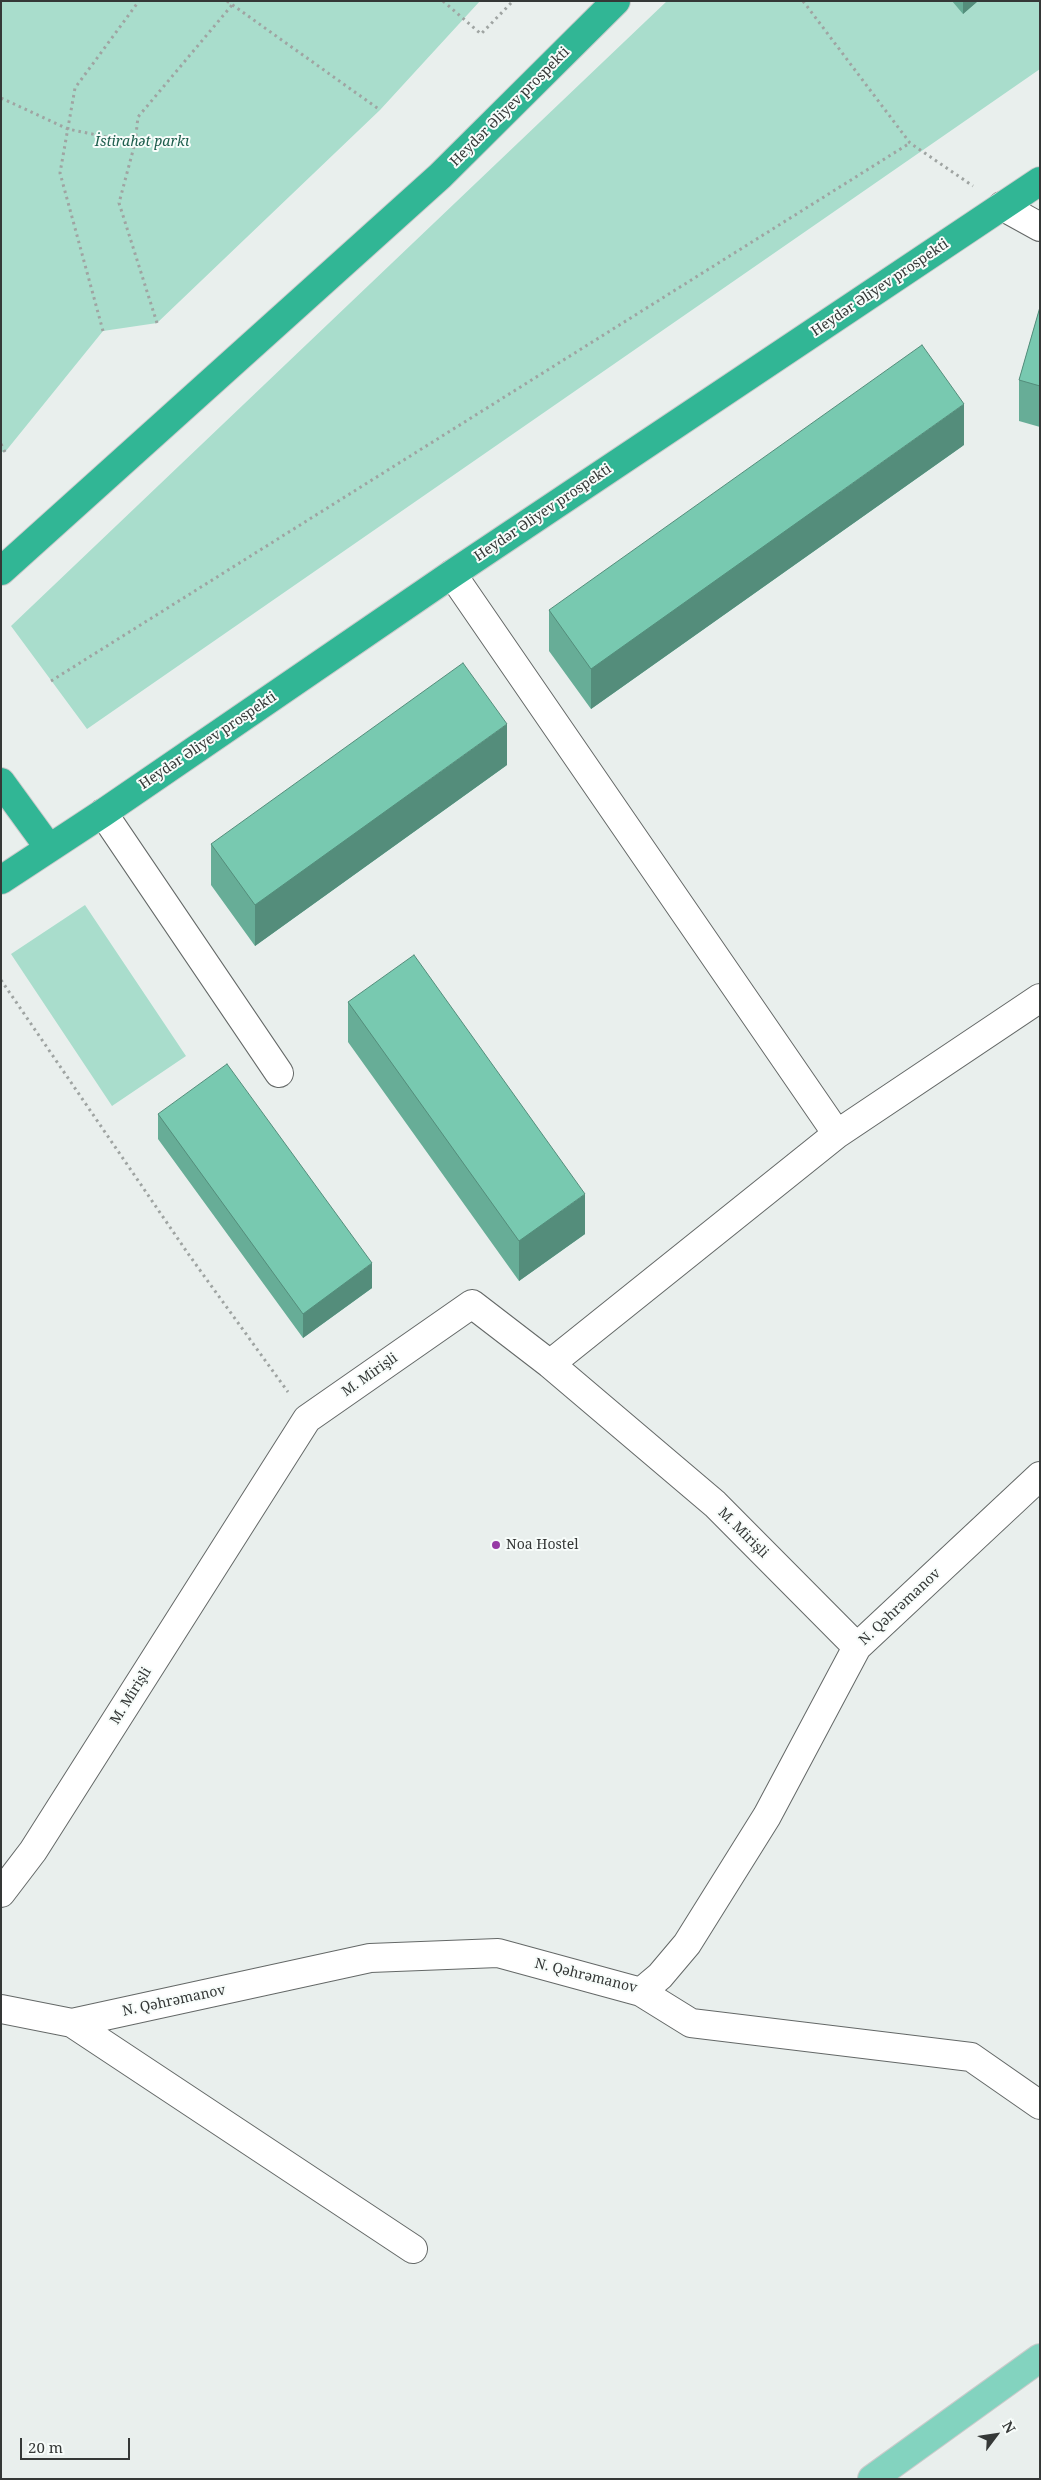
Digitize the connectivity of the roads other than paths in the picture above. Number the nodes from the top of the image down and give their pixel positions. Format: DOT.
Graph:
graph roads {
  1 [pos="616,1"];
  2 [pos="1040,181"];
  3 [pos="1002,206"];
  4 [pos="1040,227"];
  5 [pos="1,571"];
  6 [pos="452,574"];
  7 [pos="1,782"];
  8 [pos="103,813"];
  9 [pos="49,848"];
  10 [pos="1,880"];
  11 [pos="1040,998"];
  12 [pos="279,1073"];
  13 [pos="837,1134"];
  14 [pos="550,1364"];
  15 [pos="1040,1476"];
  16 [pos="857,1647"];
  17 [pos="1,1893"];
  18 [pos="641,1992"];
  19 [pos="1,2009"];
  20 [pos="72,2023"];
  21 [pos="1040,2105"];
  22 [pos="413,2249"];
  23 [pos="1040,2358"];
  24 [pos="872,2479"];
  1 -- 5 [label="highway, Heydər Əliyev prospekti"];
  2 -- 3 [label="highway, Heydər Əliyev prospekti"];
  3 -- 4 [label="street"];
  3 -- 6 [label="highway, Heydər Əliyev prospekti"];
  6 -- 8 [label="highway, Heydər Əliyev prospekti"];
  6 -- 13 [label="street"];
  7 -- 9 [label="highway"];
  8 -- 9 [label="highway, Heydər Əliyev prospekti"];
  8 -- 12 [label="street"];
  9 -- 10 [label="highway, Heydər Əliyev prospekti"];
  11 -- 13 [label="street"];
  13 -- 14 [label="street"];
  14 -- 16 [label="street, M. Mirişli"];
  14 -- 17 [label="street, M. Mirişli"];
  15 -- 16 [label="street, N. Qəhrəmanov"];
  16 -- 18 [label="street, N. Qəhrəmanov"];
  18 -- 20 [label="street, N. Qəhrəmanov"];
  18 -- 21 [label="street"];
  19 -- 20 [label="street, N. Qəhrəmanov"];
  20 -- 22 [label="street"];
  23 -- 24 [label="main road"];
}
